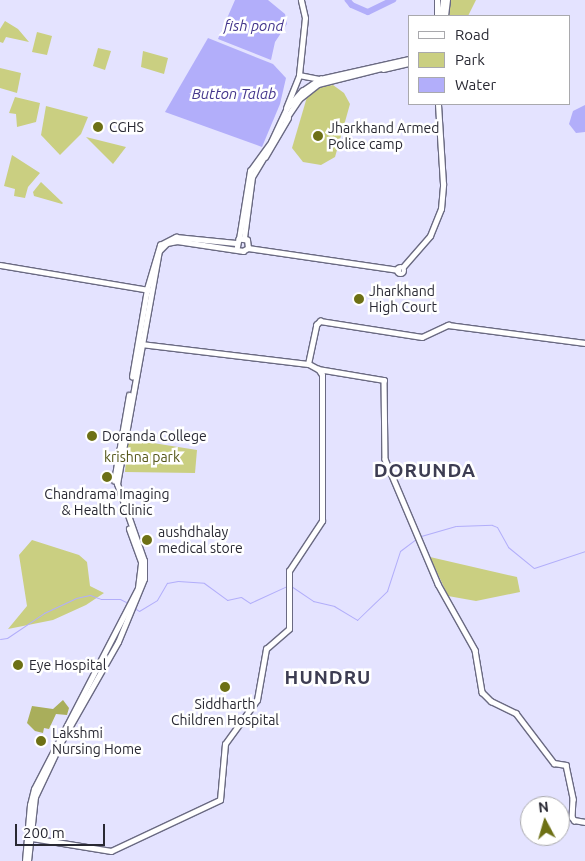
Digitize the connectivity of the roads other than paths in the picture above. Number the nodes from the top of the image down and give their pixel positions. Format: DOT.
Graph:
graph roads {
  1 [pos="302,0"];
  2 [pos="437,0"];
  3 [pos="445,0"];
  4 [pos="437,15"];
  5 [pos="443,15"];
  6 [pos="408,61"];
  7 [pos="408,61"];
  8 [pos="298,75"];
  9 [pos="320,79"];
  10 [pos="438,105"];
  11 [pos="283,119"];
  12 [pos="247,188"];
  13 [pos="239,240"];
  14 [pos="248,248"];
  15 [pos="237,249"];
  16 [pos="0,265"];
  17 [pos="149,289"];
  18 [pos="585,342"];
  19 [pos="141,344"];
  20 [pos="308,364"];
  21 [pos="318,369"];
  22 [pos="137,596"];
  23 [pos="126,619"];
  24 [pos="585,822"];
  25 [pos="32,838"];
  26 [pos="27,861"];
  1 -- 8 [label="main road"];
  2 -- 4 [label="main road"];
  3 -- 5 [label="main road"];
  6 -- 9 [label="main road"];
  7 -- 12 [label="main road"];
  8 -- 9 [label="main road"];
  8 -- 11 [label="main road"];
  9 -- 11 [label="main road"];
  10 -- 14 [label="main road"];
  11 -- 12 [label="main road"];
  12 -- 13 [label="main road"];
  13 -- 14 [label="main road"];
  13 -- 15 [label="main road"];
  13 -- 17 [label="main road"];
  14 -- 15 [label="main road"];
  15 -- 17 [label="main road"];
  16 -- 17 [label="main road"];
  17 -- 19 [label="main road"];
  17 -- 22 [label="main road"];
  18 -- 20 [label="main road"];
  19 -- 20 [label="main road"];
  19 -- 22 [label="main road"];
  20 -- 21 [label="main road"];
  21 -- 24 [label="main road"];
  21 -- 25 [label="main road"];
  22 -- 23 [label="main road"];
  23 -- 25 [label="main road"];
  23 -- 26 [label="main road"];
  25 -- 26 [label="main road"];
}
